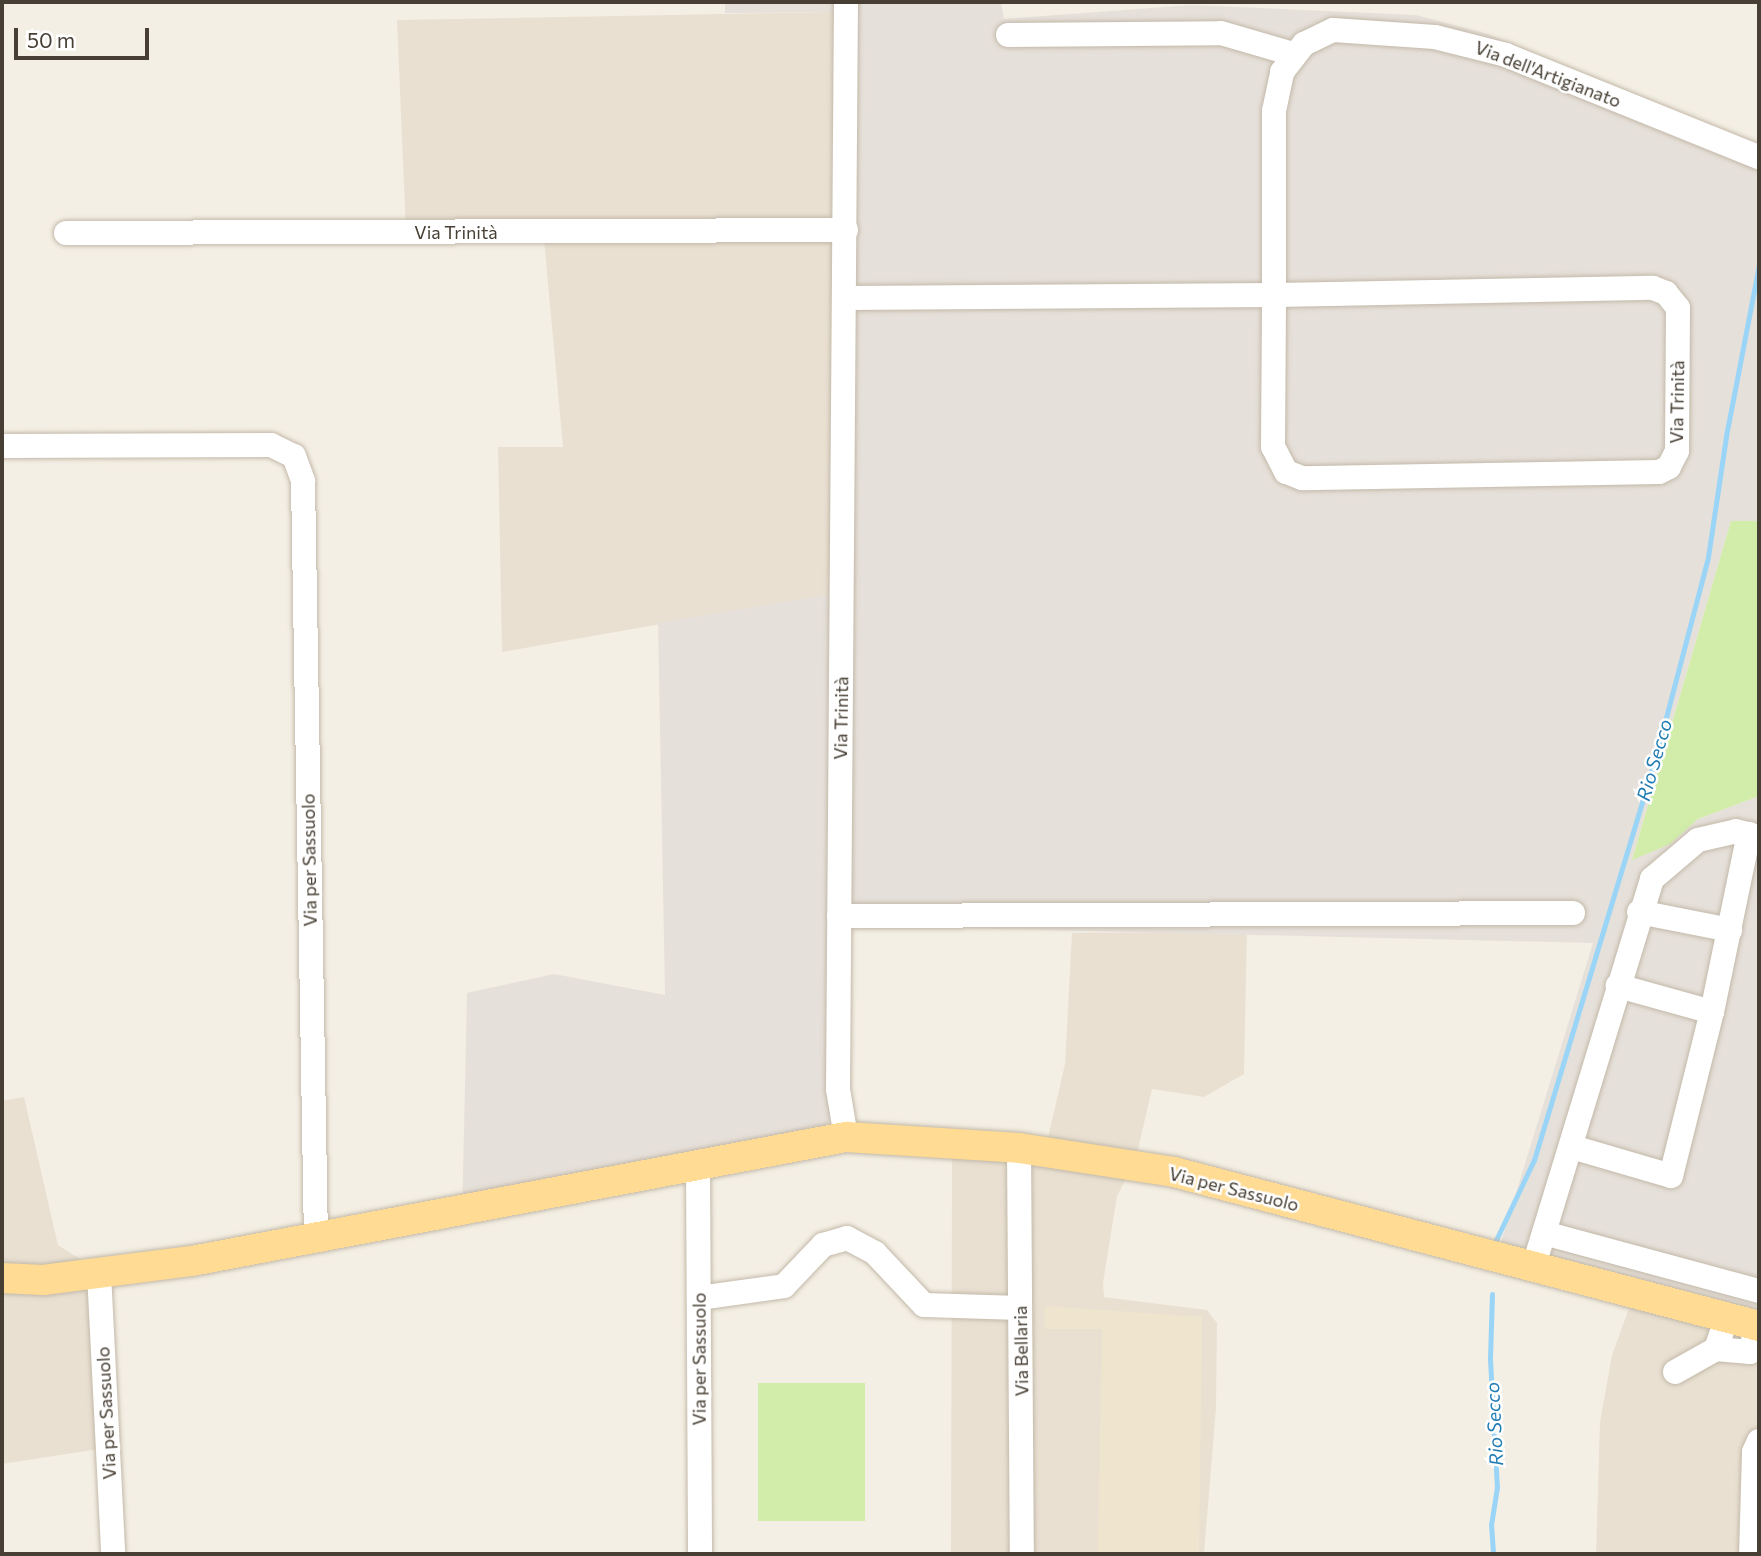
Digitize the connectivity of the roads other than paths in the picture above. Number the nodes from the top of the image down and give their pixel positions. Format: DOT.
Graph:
graph roads {
  1 [pos="846,2"];
  2 [pos="1008,35"];
  3 [pos="1293,54"];
  4 [pos="1759,158"];
  5 [pos="846,230"];
  6 [pos="66,233"];
  7 [pos="1274,295"];
  8 [pos="845,298"];
  9 [pos="2,446"];
  10 [pos="1754,836"];
  11 [pos="1639,912"];
  12 [pos="1573,913"];
  13 [pos="839,916"];
  14 [pos="1730,930"];
  15 [pos="1618,986"];
  16 [pos="1712,1012"];
  17 [pos="846,1137"];
  18 [pos="1572,1147"];
  19 [pos="1019,1149"];
  20 [pos="698,1163"];
  21 [pos="1544,1233"];
  22 [pos="316,1239"];
  23 [pos="1534,1265"];
  24 [pos="99,1273"];
  25 [pos="2,1278"];
  26 [pos="1759,1290"];
  27 [pos="699,1298"];
  28 [pos="1020,1308"];
  29 [pos="1727,1317"];
  30 [pos="1758,1326"];
  31 [pos="1716,1349"];
  32 [pos="1675,1372"];
  33 [pos="1759,1441"];
  34 [pos="113,1554"];
  35 [pos="700,1554"];
  36 [pos="1022,1554"];
  37 [pos="1751,1554"];
  1 -- 5 [label="street, Via Trinità"];
  2 -- 3 [label="street"];
  3 -- 4 [label="street, Via dell'Artigianato"];
  3 -- 7 [label="street, Via Trinità"];
  5 -- 6 [label="street, Via Trinità"];
  5 -- 8 [label="street, Via Trinità"];
  7 -- 7 [label="street, Via Trinità"];
  7 -- 8 [label="street, Via Trinità"];
  8 -- 13 [label="street, Via Trinità"];
  9 -- 22 [label="street, Via per Sassuolo"];
  10 -- 11 [label="street"];
  10 -- 14 [label="street"];
  11 -- 14 [label="street"];
  11 -- 15 [label="street"];
  12 -- 13 [label="street"];
  13 -- 17 [label="street, Via Trinità"];
  14 -- 16 [label="street"];
  15 -- 16 [label="street"];
  15 -- 18 [label="street"];
  16 -- 18 [label="street"];
  17 -- 19 [label="main road, Via per Sassuolo"];
  17 -- 20 [label="main road, Via per Sassuolo"];
  18 -- 21 [label="street"];
  19 -- 23 [label="main road, Via per Sassuolo"];
  19 -- 28 [label="street, Via Bellaria"];
  20 -- 22 [label="main road, Via per Sassuolo"];
  20 -- 27 [label="street, Via per Sassuolo"];
  21 -- 23 [label="street"];
  21 -- 26 [label="street"];
  22 -- 24 [label="main road, Via per Sassuolo"];
  23 -- 29 [label="main road, Via per Sassuolo"];
  24 -- 25 [label="main road, Via per Sassuolo"];
  24 -- 34 [label="street, Via per Sassuolo"];
  27 -- 28 [label="street"];
  27 -- 35 [label="street, Via per Sassuolo"];
  28 -- 36 [label="street, Via Bellaria"];
  29 -- 30 [label="main road, Via per Sassuolo"];
  29 -- 31 [label="street"];
  30 -- 31 [label="street"];
  31 -- 32 [label="street"];
  33 -- 37 [label="street"];
}
